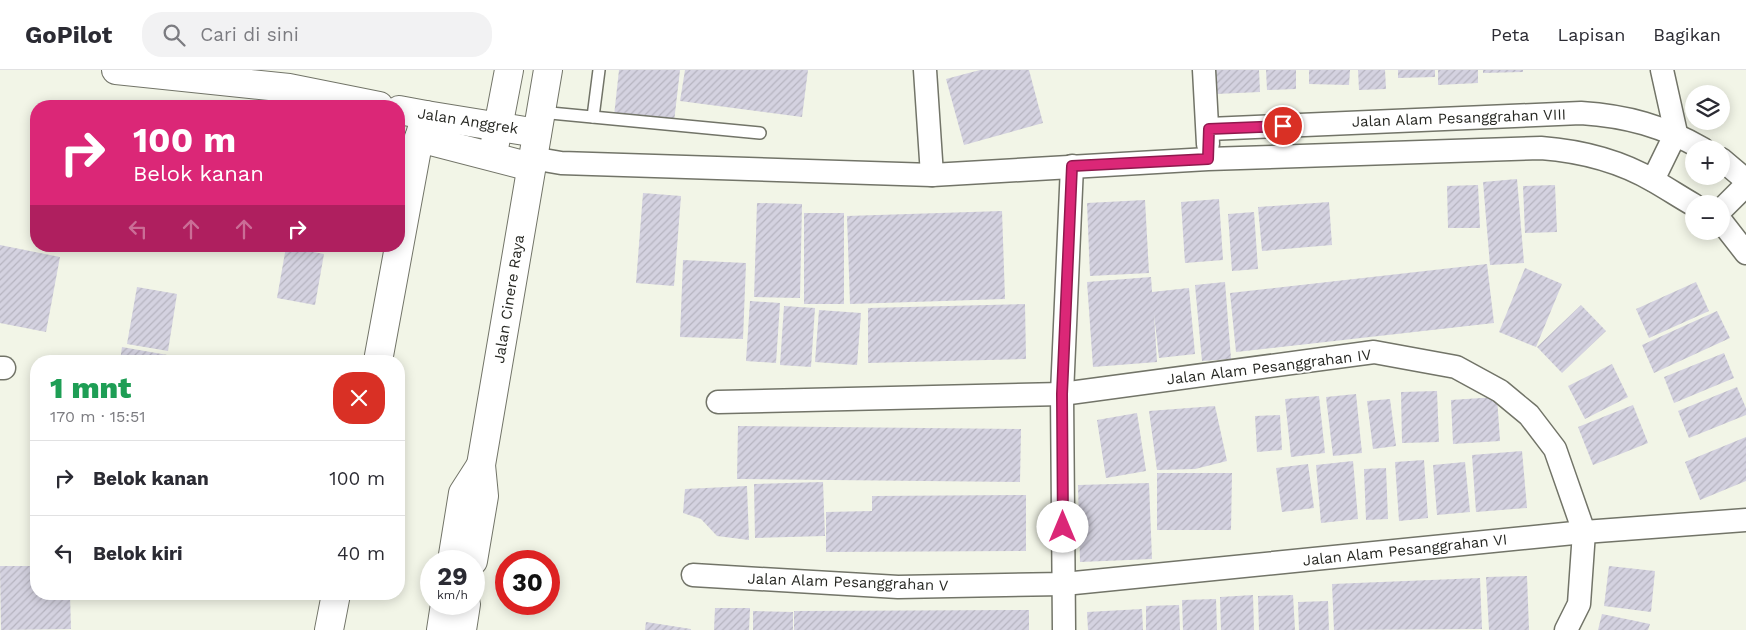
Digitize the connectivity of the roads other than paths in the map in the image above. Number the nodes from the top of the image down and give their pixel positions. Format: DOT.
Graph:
graph roads {
  1 [pos="116,70"];
  2 [pos="509,70"];
  3 [pos="548,70"];
  4 [pos="599,70"];
  5 [pos="925,70"];
  6 [pos="1204,70"];
  7 [pos="1662,70"];
  8 [pos="291,79"];
  9 [pos="338,100"];
  10 [pos="405,116"];
  11 [pos="593,117"];
  12 [pos="498,126"];
  13 [pos="415,127"];
  14 [pos="1209,129"];
  15 [pos="760,133"];
  16 [pos="1676,133"];
  17 [pos="1688,140"];
  18 [pos="535,143"];
  19 [pos="493,157"];
  20 [pos="1208,159"];
  21 [pos="1072,166"];
  22 [pos="1730,167"];
  23 [pos="932,176"];
  24 [pos="1653,180"];
  25 [pos="1746,180"];
  26 [pos="1746,185"];
  27 [pos="405,190"];
  28 [pos="1685,200"];
  29 [pos="1730,201"];
  30 [pos="1730,233"];
  31 [pos="395,252"];
  32 [pos="1746,253"];
  33 [pos="379,355"];
  34 [pos="1062,394"];
  35 [pos="718,402"];
  36 [pos="481,465"];
  37 [pos="1746,520"];
  38 [pos="1584,532"];
  39 [pos="454,550"];
  40 [pos="475,550"];
  41 [pos="693,575"];
  42 [pos="1064,584"];
  43 [pos="335,600"];
  44 [pos="443,615"];
  45 [pos="464,615"];
  46 [pos="329,630"];
  47 [pos="441,630"];
  48 [pos="462,630"];
  49 [pos="1064,630"];
  50 [pos="1566,630"];
  1 -- 8 [label="main road"];
  2 -- 12 [label="main road"];
  3 -- 18 [label="main road, Jalan Cinere Raya"];
  4 -- 11 [label="lane"];
  5 -- 23 [label="street"];
  6 -- 14 [label="street"];
  7 -- 16 [label="street"];
  8 -- 9 [label="main road"];
  10 -- 13 [label="main road, Jalan Anggrek"];
  11 -- 15 [label="lane"];
  11 -- 18 [label="lane"];
  12 -- 13 [label="main road, Jalan Anggrek"];
  12 -- 18 [label="main road, Jalan Anggrek"];
  12 -- 19 [label="main road"];
  13 -- 19 [label="main road, Jalan Anggrek"];
  13 -- 27 [label="main road"];
  14 -- 16 [label="street, Jalan Alam Pesanggrahan VIII"];
  14 -- 20 [label="street"];
  16 -- 17 [label="street, Jalan Alam Pesanggrahan VIII"];
  16 -- 24 [label="street"];
  18 -- 19 [label="main road, Jalan Anggrek"];
  18 -- 23 [label="street, Jalan Alam Pesanggrahan VIII"];
  18 -- 36 [label="main road, Jalan Cinere Raya"];
  20 -- 21 [label="street, Jalan Alam Pesanggrahan VIII"];
  20 -- 24 [label="street, Jalan Alam Pesanggrahan VIII"];
  21 -- 23 [label="street, Jalan Alam Pesanggrahan VIII"];
  21 -- 34 [label="street"];
  22 -- 25 [label="street"];
  24 -- 28 [label="street, Jalan Alam Pesanggrahan VIII"];
  26 -- 29 [label="street"];
  30 -- 32 [label="street"];
  31 -- 33 [label="main road"];
  34 -- 35 [label="street, Jalan Alam Pesanggrahan IV"];
  34 -- 38 [label="street, Jalan Alam Pesanggrahan IV"];
  34 -- 42 [label="street"];
  36 -- 39 [label="main road, Jalan Cinere Raya"];
  36 -- 40 [label="main road, Jalan Cinere Raya"];
  37 -- 38 [label="street, Jalan Alam Pesanggrahan VI"];
  38 -- 42 [label="street, Jalan Alam Pesanggrahan VI"];
  38 -- 50 [label="street, Jalan Alam Pesanggrahan IV"];
  41 -- 42 [label="street, Jalan Alam Pesanggrahan V"];
  42 -- 49 [label="street"];
  43 -- 46 [label="main road"];
  44 -- 47 [label="main road"];
  45 -- 48 [label="main road"];
}
